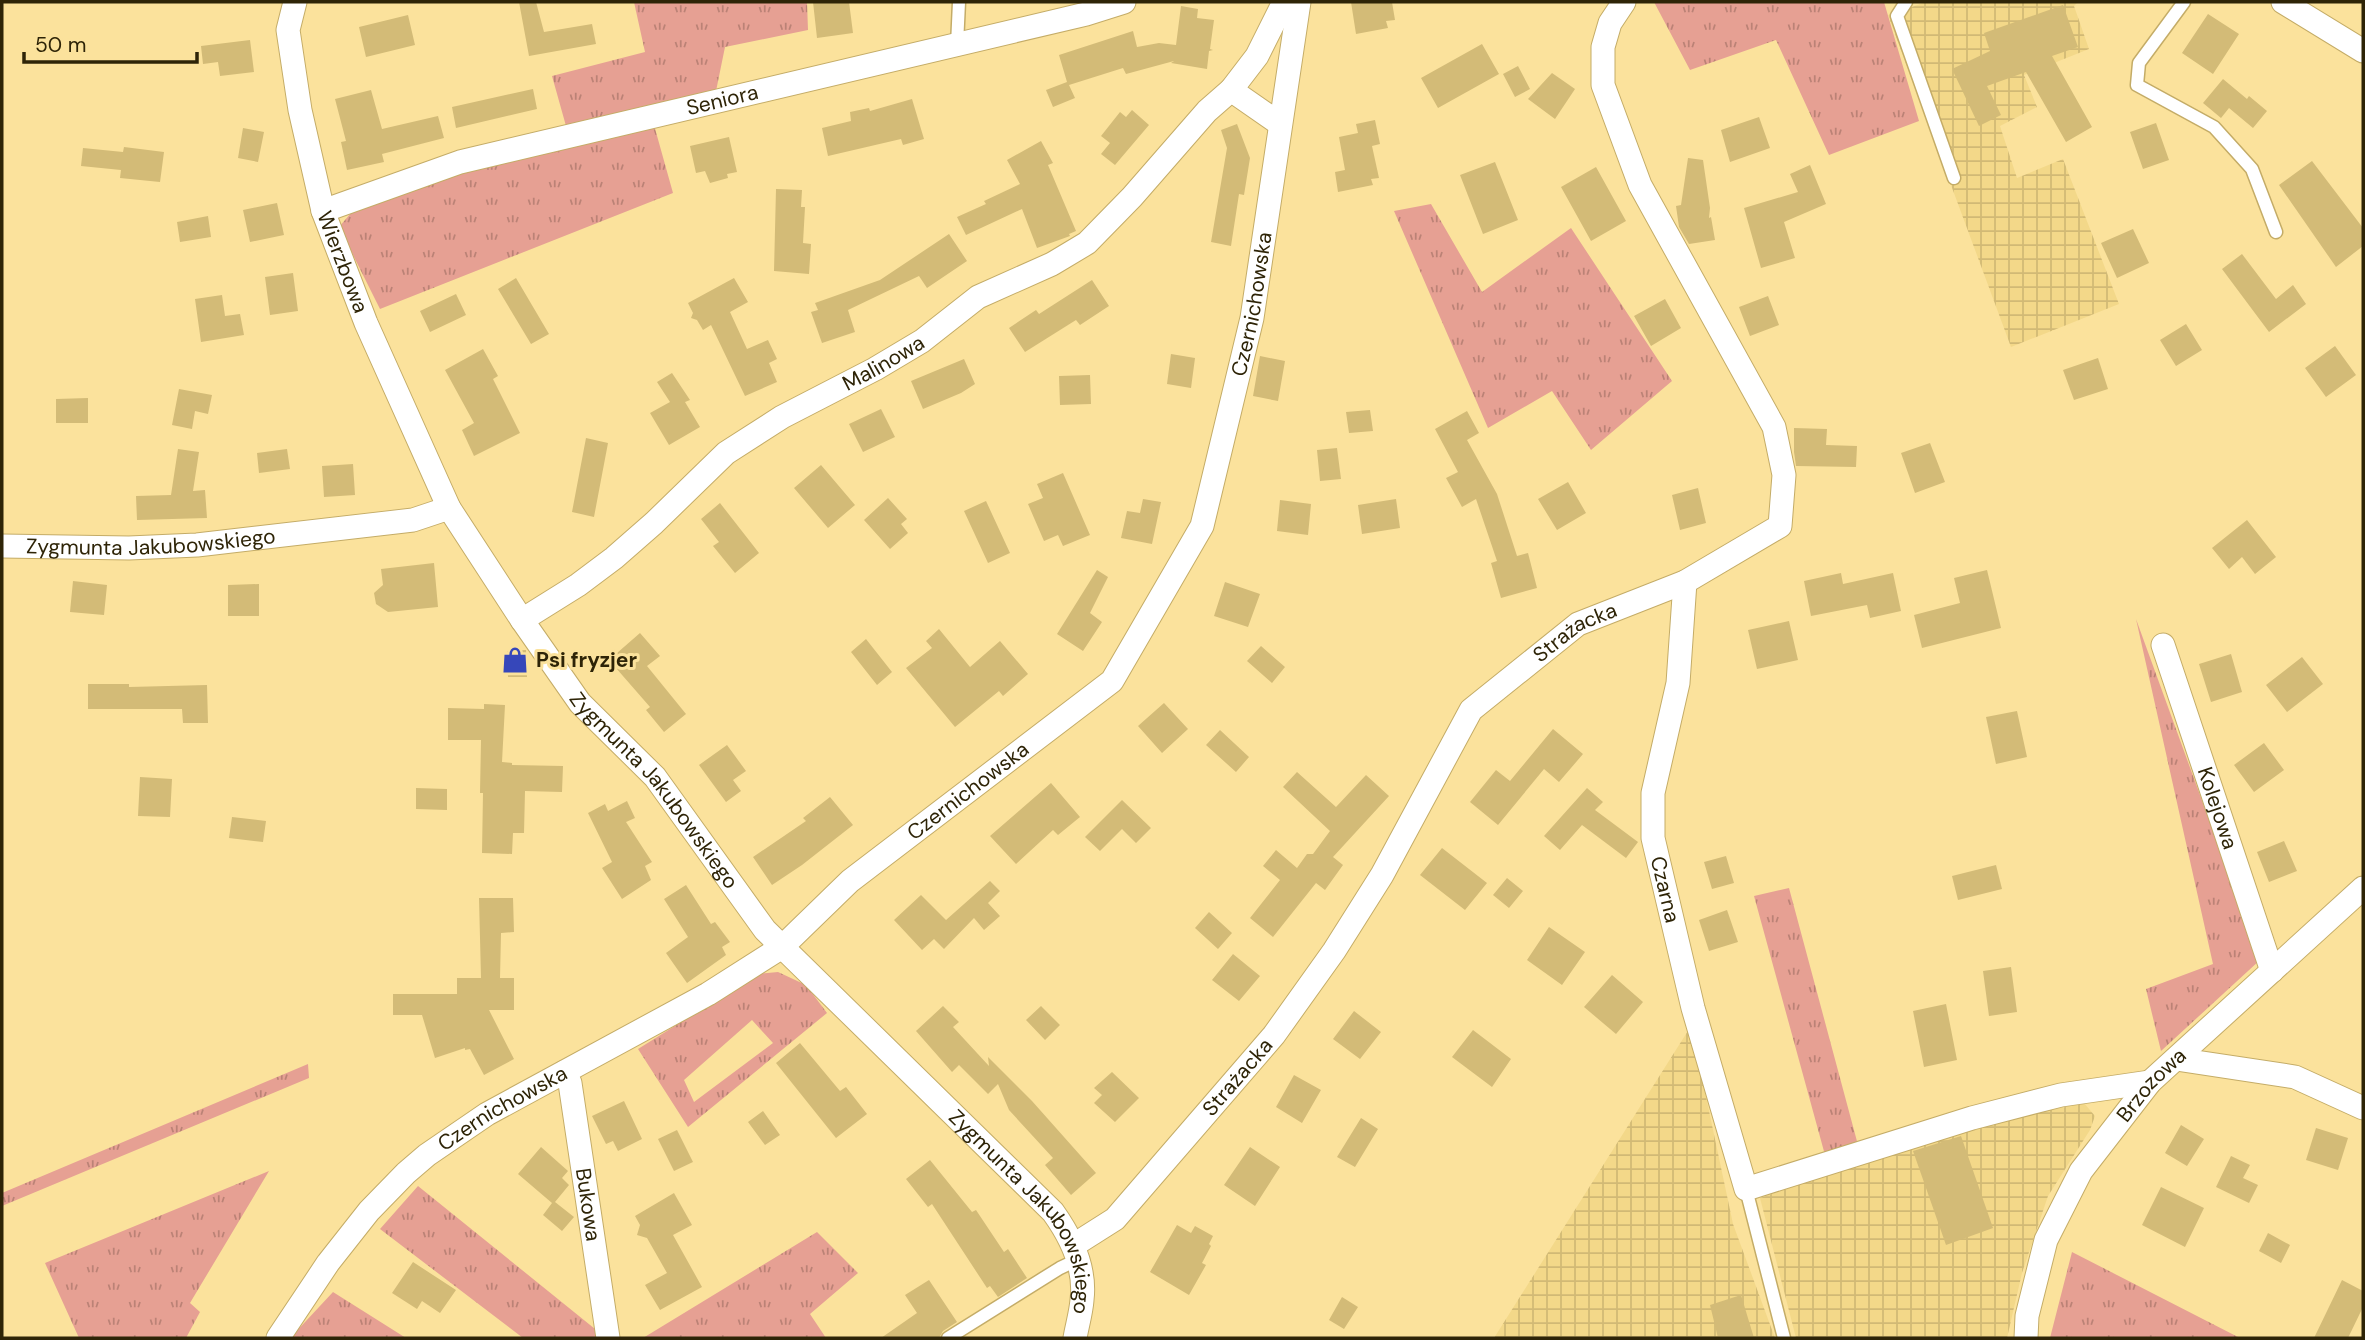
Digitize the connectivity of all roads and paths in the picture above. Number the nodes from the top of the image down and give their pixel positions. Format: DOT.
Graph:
graph roads {
  1 [pos="295,2"];
  2 [pos="959,2"];
  3 [pos="1124,2"];
  4 [pos="1284,2"];
  5 [pos="1299,2"];
  6 [pos="1624,2"];
  7 [pos="1906,2"];
  8 [pos="2184,2"];
  9 [pos="2283,2"];
  10 [pos="957,45"];
  11 [pos="2363,51"];
  12 [pos="1231,90"];
  13 [pos="1280,124"];
  14 [pos="1954,178"];
  15 [pos="323,211"];
  16 [pos="2276,232"];
  17 [pos="449,508"];
  18 [pos="2,546"];
  19 [pos="1685,582"];
  20 [pos="522,620"];
  21 [pos="2163,645"];
  22 [pos="2363,887"];
  23 [pos="782,947"];
  24 [pos="2272,971"];
  25 [pos="2176,1059"];
  26 [pos="565,1072"];
  27 [pos="2150,1082"];
  28 [pos="2363,1108"];
  29 [pos="1746,1189"];
  30 [pos="1075,1253"];
  31 [pos="278,1338"];
  32 [pos="608,1338"];
  33 [pos="948,1338"];
  34 [pos="1075,1338"];
  35 [pos="1784,1338"];
  36 [pos="2026,1338"];
  1 -- 15 [label="street, Wierzbowa"];
  2 -- 10 [label="lane"];
  3 -- 10 [label="street, Seniora"];
  4 -- 12 [label="street, Malinowa"];
  5 -- 13 [label="street, Czernichowska"];
  6 -- 19 [label="street, Strażacka"];
  7 -- 14 [label="lane"];
  8 -- 16 [label="lane"];
  9 -- 11 [label="street"];
  10 -- 15 [label="street, Seniora"];
  12 -- 13 [label="street"];
  12 -- 20 [label="street, Malinowa"];
  13 -- 23 [label="street, Czernichowska"];
  15 -- 17 [label="street, Wierzbowa"];
  17 -- 18 [label="street, Zygmunta Jakubowskiego"];
  17 -- 20 [label="street, Zygmunta Jakubowskiego"];
  19 -- 29 [label="street, Czarna"];
  19 -- 30 [label="street, Strażacka"];
  20 -- 23 [label="street, Zygmunta Jakubowskiego"];
  21 -- 24 [label="street, Kolejowa"];
  22 -- 24 [label="street, Brzozowa"];
  23 -- 26 [label="street, Czernichowska"];
  23 -- 30 [label="street, Zygmunta Jakubowskiego"];
  24 -- 25 [label="street, Brzozowa"];
  25 -- 27 [label="street, Brzozowa"];
  25 -- 28 [label="street"];
  26 -- 31 [label="street, Czernichowska"];
  26 -- 32 [label="street, Bukowa"];
  27 -- 29 [label="street"];
  27 -- 36 [label="street, Brzozowa"];
  29 -- 35 [label="lane, Czarna"];
  30 -- 33 [label="lane"];
  30 -- 34 [label="street, Zygmunta Jakubowskiego"];
}
